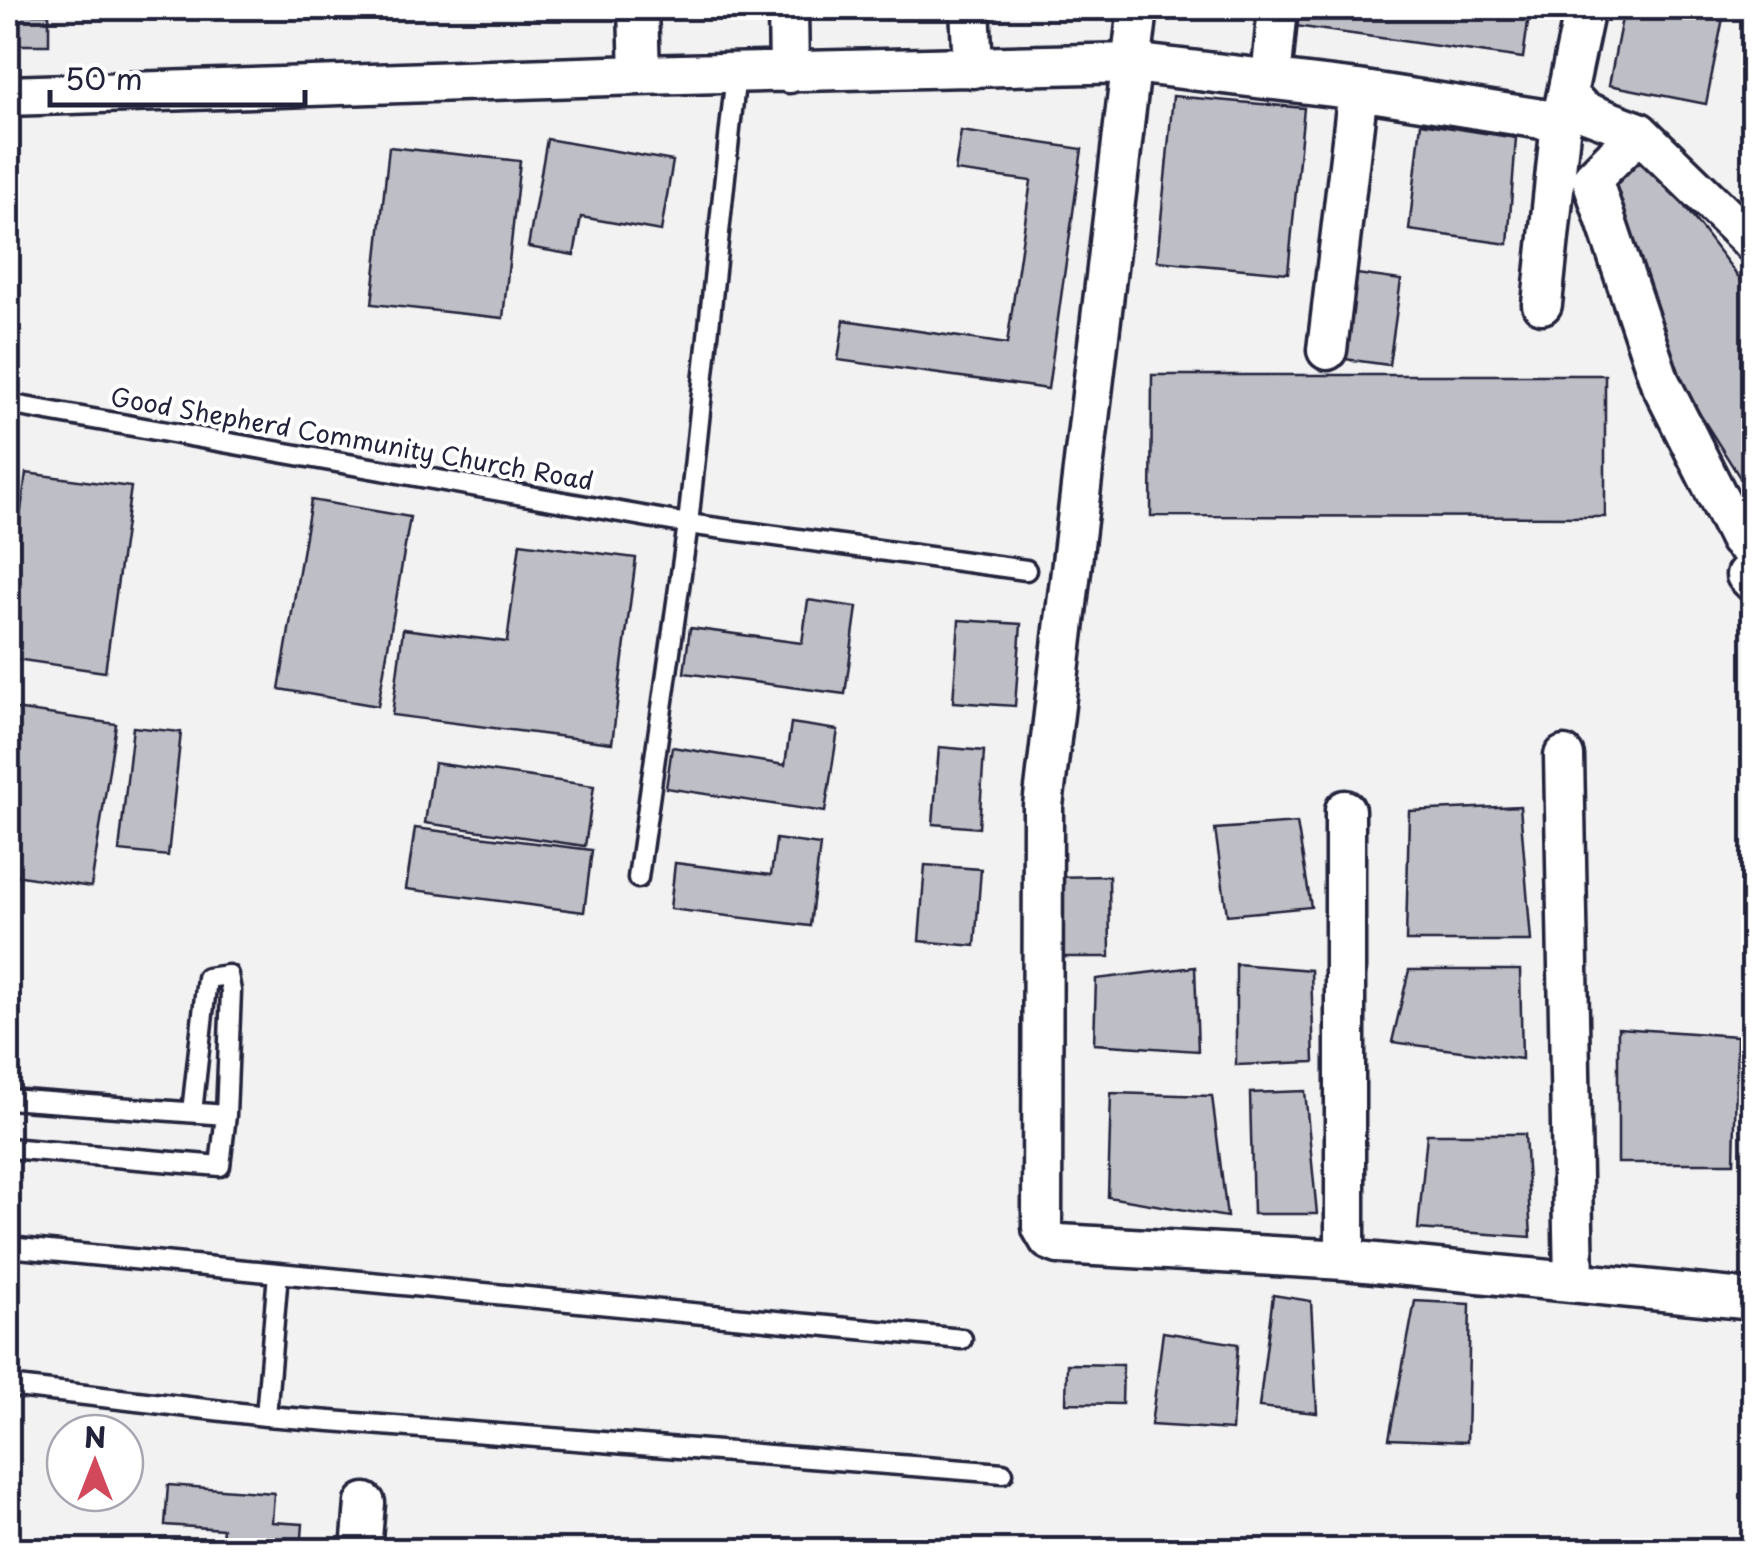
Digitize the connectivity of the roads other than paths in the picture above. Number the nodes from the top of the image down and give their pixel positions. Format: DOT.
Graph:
graph roads {
  1 [pos="638,8"];
  2 [pos="788,8"];
  3 [pos="970,8"];
  4 [pos="1138,8"];
  5 [pos="1278,8"];
  6 [pos="1585,8"];
  7 [pos="1132,63"];
  8 [pos="973,68"];
  9 [pos="789,73"];
  10 [pos="736,74"];
  11 [pos="640,75"];
  12 [pos="1271,79"];
  13 [pos="1358,90"];
  14 [pos="8,96"];
  15 [pos="1564,108"];
  16 [pos="1640,132"];
  17 [pos="1754,244"];
  18 [pos="1542,304"];
  19 [pos="1328,350"];
  20 [pos="8,404"];
  21 [pos="688,524"];
  22 [pos="1754,546"];
  23 [pos="1754,567"];
  24 [pos="1026,570"];
  25 [pos="1754,583"];
  26 [pos="1564,756"];
  27 [pos="1345,810"];
  28 [pos="638,878"];
  29 [pos="8,1099"];
  30 [pos="192,1112"];
  31 [pos="226,1115"];
  32 [pos="8,1148"];
  33 [pos="8,1248"];
  34 [pos="1345,1260"];
  35 [pos="278,1273"];
  36 [pos="1574,1282"];
  37 [pos="1754,1300"];
  38 [pos="962,1339"];
  39 [pos="8,1386"];
  40 [pos="266,1416"];
  41 [pos="1003,1473"];
  42 [pos="365,1504"];
  43 [pos="361,1550"];
  1 -- 11 [label="street"];
  2 -- 9 [label="street"];
  3 -- 8 [label="street"];
  4 -- 7 [label="street"];
  5 -- 12 [label="street"];
  6 -- 15 [label="street"];
  7 -- 8 [label="street"];
  7 -- 12 [label="street"];
  7 -- 34 [label="street"];
  8 -- 9 [label="street"];
  9 -- 10 [label="street"];
  10 -- 11 [label="street"];
  10 -- 21 [label="lane"];
  11 -- 14 [label="street"];
  12 -- 13 [label="street"];
  13 -- 15 [label="street"];
  13 -- 19 [label="street"];
  15 -- 16 [label="street"];
  15 -- 18 [label="street"];
  16 -- 17 [label="street"];
  16 -- 22 [label="street"];
  20 -- 21 [label="lane, Good Shepherd Community Church Road"];
  21 -- 24 [label="lane, Good Shepherd Community Church Road"];
  21 -- 28 [label="lane"];
  23 -- 25 [label="street"];
  26 -- 36 [label="street"];
  27 -- 34 [label="street"];
  29 -- 30 [label="lane"];
  30 -- 31 [label="lane"];
  30 -- 31 [label="lane"];
  31 -- 32 [label="lane"];
  33 -- 35 [label="lane"];
  34 -- 36 [label="street"];
  35 -- 38 [label="lane"];
  35 -- 40 [label="lane"];
  36 -- 37 [label="street"];
  39 -- 40 [label="lane"];
  40 -- 41 [label="lane"];
  42 -- 43 [label="street"];
}
